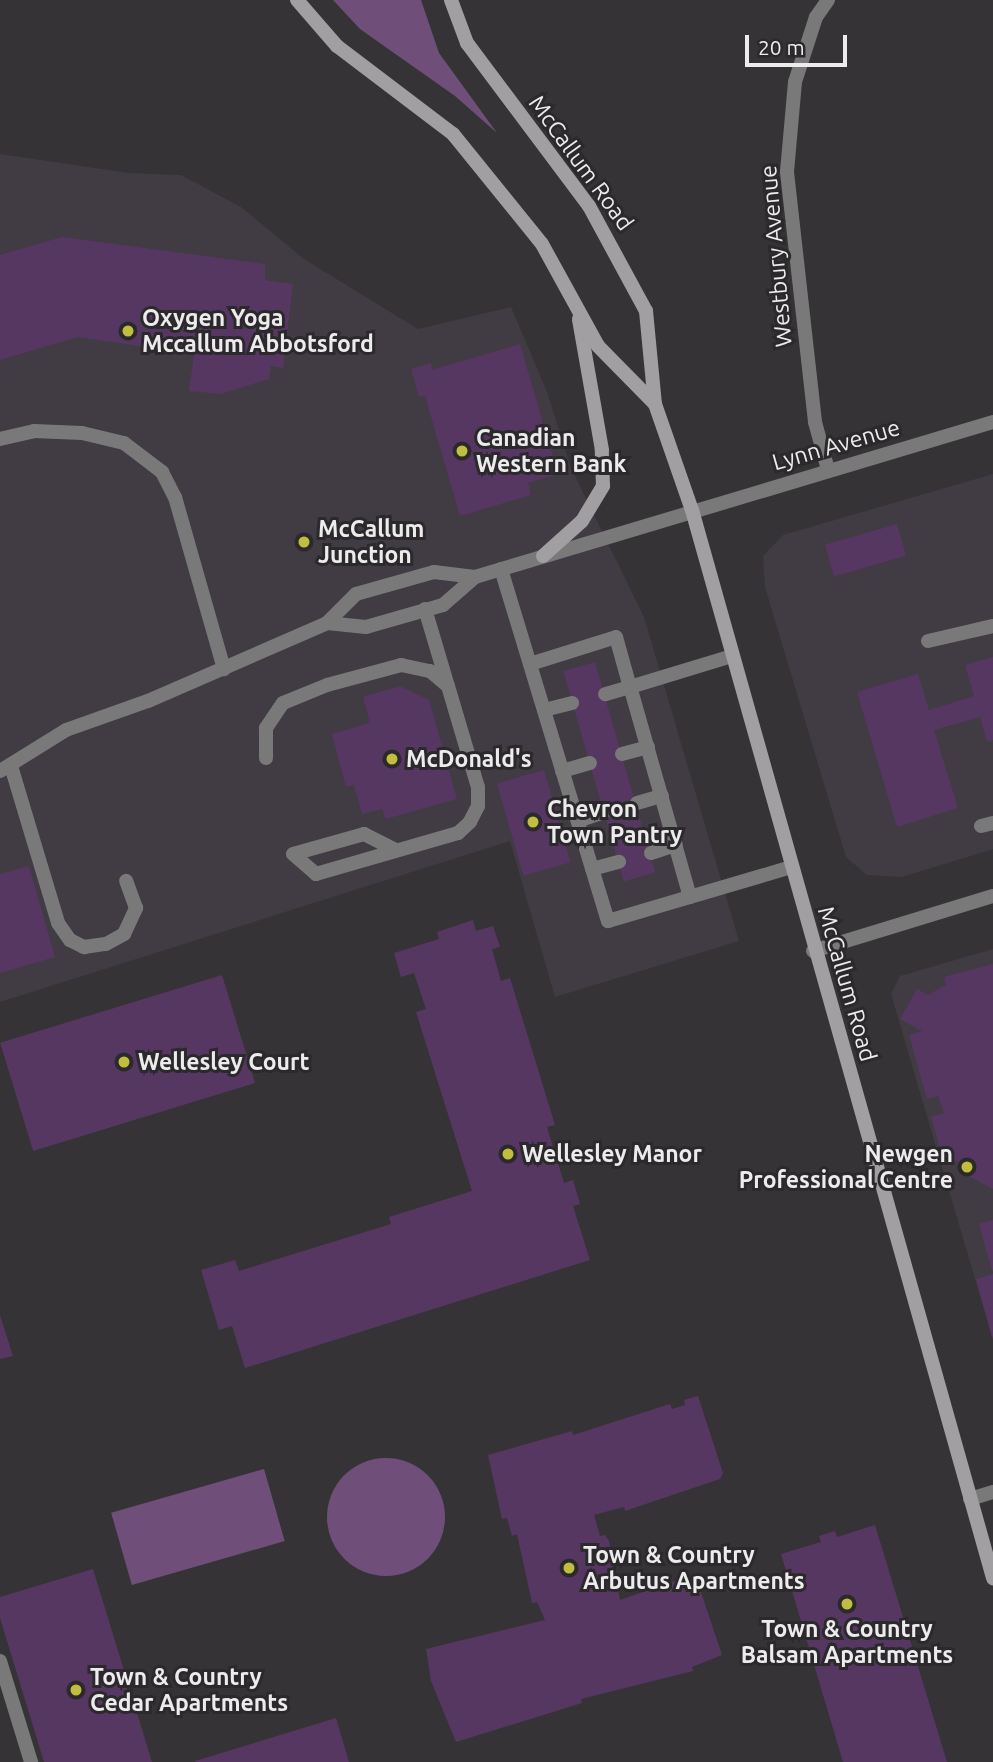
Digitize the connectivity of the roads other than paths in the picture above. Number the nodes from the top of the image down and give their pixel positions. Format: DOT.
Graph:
graph roads {
  1 [pos="297,0"];
  2 [pos="452,0"];
  3 [pos="828,0"];
  4 [pos="577,307"];
  5 [pos="655,404"];
  6 [pos="993,422"];
  7 [pos="0,439"];
  8 [pos="828,470"];
  9 [pos="692,510"];
  10 [pos="543,556"];
  11 [pos="501,569"];
  12 [pos="475,578"];
  13 [pos="425,610"];
  14 [pos="327,623"];
  15 [pos="993,626"];
  16 [pos="928,641"];
  17 [pos="732,656"];
  18 [pos="530,664"];
  19 [pos="224,669"];
  20 [pos="448,685"];
  21 [pos="630,687"];
  22 [pos="605,694"];
  23 [pos="572,703"];
  24 [pos="544,710"];
  25 [pos="648,747"];
  26 [pos="622,754"];
  27 [pos="266,758"];
  28 [pos="590,763"];
  29 [pos="5,769"];
  30 [pos="562,771"];
  31 [pos="662,796"];
  32 [pos="637,803"];
  33 [pos="604,813"];
  34 [pos="578,821"];
  35 [pos="676,845"];
  36 [pos="397,850"];
  37 [pos="651,853"];
  38 [pos="619,862"];
  39 [pos="790,867"];
  40 [pos="592,869"];
  41 [pos="126,881"];
  42 [pos="993,896"];
  43 [pos="690,897"];
  44 [pos="813,951"];
  45 [pos="993,1492"];
  46 [pos="970,1499"];
  47 [pos="993,1578"];
  48 [pos="0,1661"];
  49 [pos="31,1762"];
  1 -- 4 [label="main road, McCallum Road"];
  2 -- 5 [label="main road, McCallum Road"];
  3 -- 8 [label="street, Westbury Avenue"];
  4 -- 5 [label="main road, McCallum Road"];
  4 -- 10 [label="main road"];
  5 -- 9 [label="main road, McCallum Road"];
  6 -- 8 [label="street, Lynn Avenue"];
  7 -- 19 [label="street"];
  8 -- 9 [label="street, Lynn Avenue"];
  9 -- 10 [label="street, Lynn Avenue"];
  9 -- 17 [label="main road, McCallum Road"];
  10 -- 11 [label="street, Lynn Avenue"];
  11 -- 12 [label="street, Lynn Avenue"];
  11 -- 18 [label="street"];
  12 -- 13 [label="street"];
  12 -- 14 [label="street"];
  13 -- 14 [label="street"];
  13 -- 20 [label="street"];
  14 -- 19 [label="street"];
  15 -- 16 [label="street"];
  17 -- 21 [label="street"];
  17 -- 39 [label="main road, McCallum Road"];
  18 -- 21 [label="street"];
  18 -- 24 [label="street"];
  19 -- 29 [label="street"];
  20 -- 27 [label="street"];
  20 -- 36 [label="street"];
  21 -- 22 [label="street"];
  21 -- 25 [label="street"];
  23 -- 24 [label="street"];
  24 -- 30 [label="street"];
  25 -- 26 [label="street"];
  25 -- 31 [label="street"];
  28 -- 30 [label="street"];
  29 -- 41 [label="street"];
  30 -- 34 [label="street"];
  31 -- 32 [label="street"];
  31 -- 35 [label="street"];
  33 -- 34 [label="street"];
  34 -- 40 [label="street"];
  35 -- 37 [label="street"];
  35 -- 43 [label="street"];
  36 -- 36 [label="street"];
  38 -- 40 [label="street"];
  39 -- 43 [label="street"];
  39 -- 44 [label="main road, McCallum Road"];
  40 -- 43 [label="street"];
  42 -- 44 [label="street"];
  44 -- 46 [label="main road, McCallum Road"];
  45 -- 46 [label="street"];
  46 -- 47 [label="main road, McCallum Road"];
  48 -- 49 [label="street"];
}
